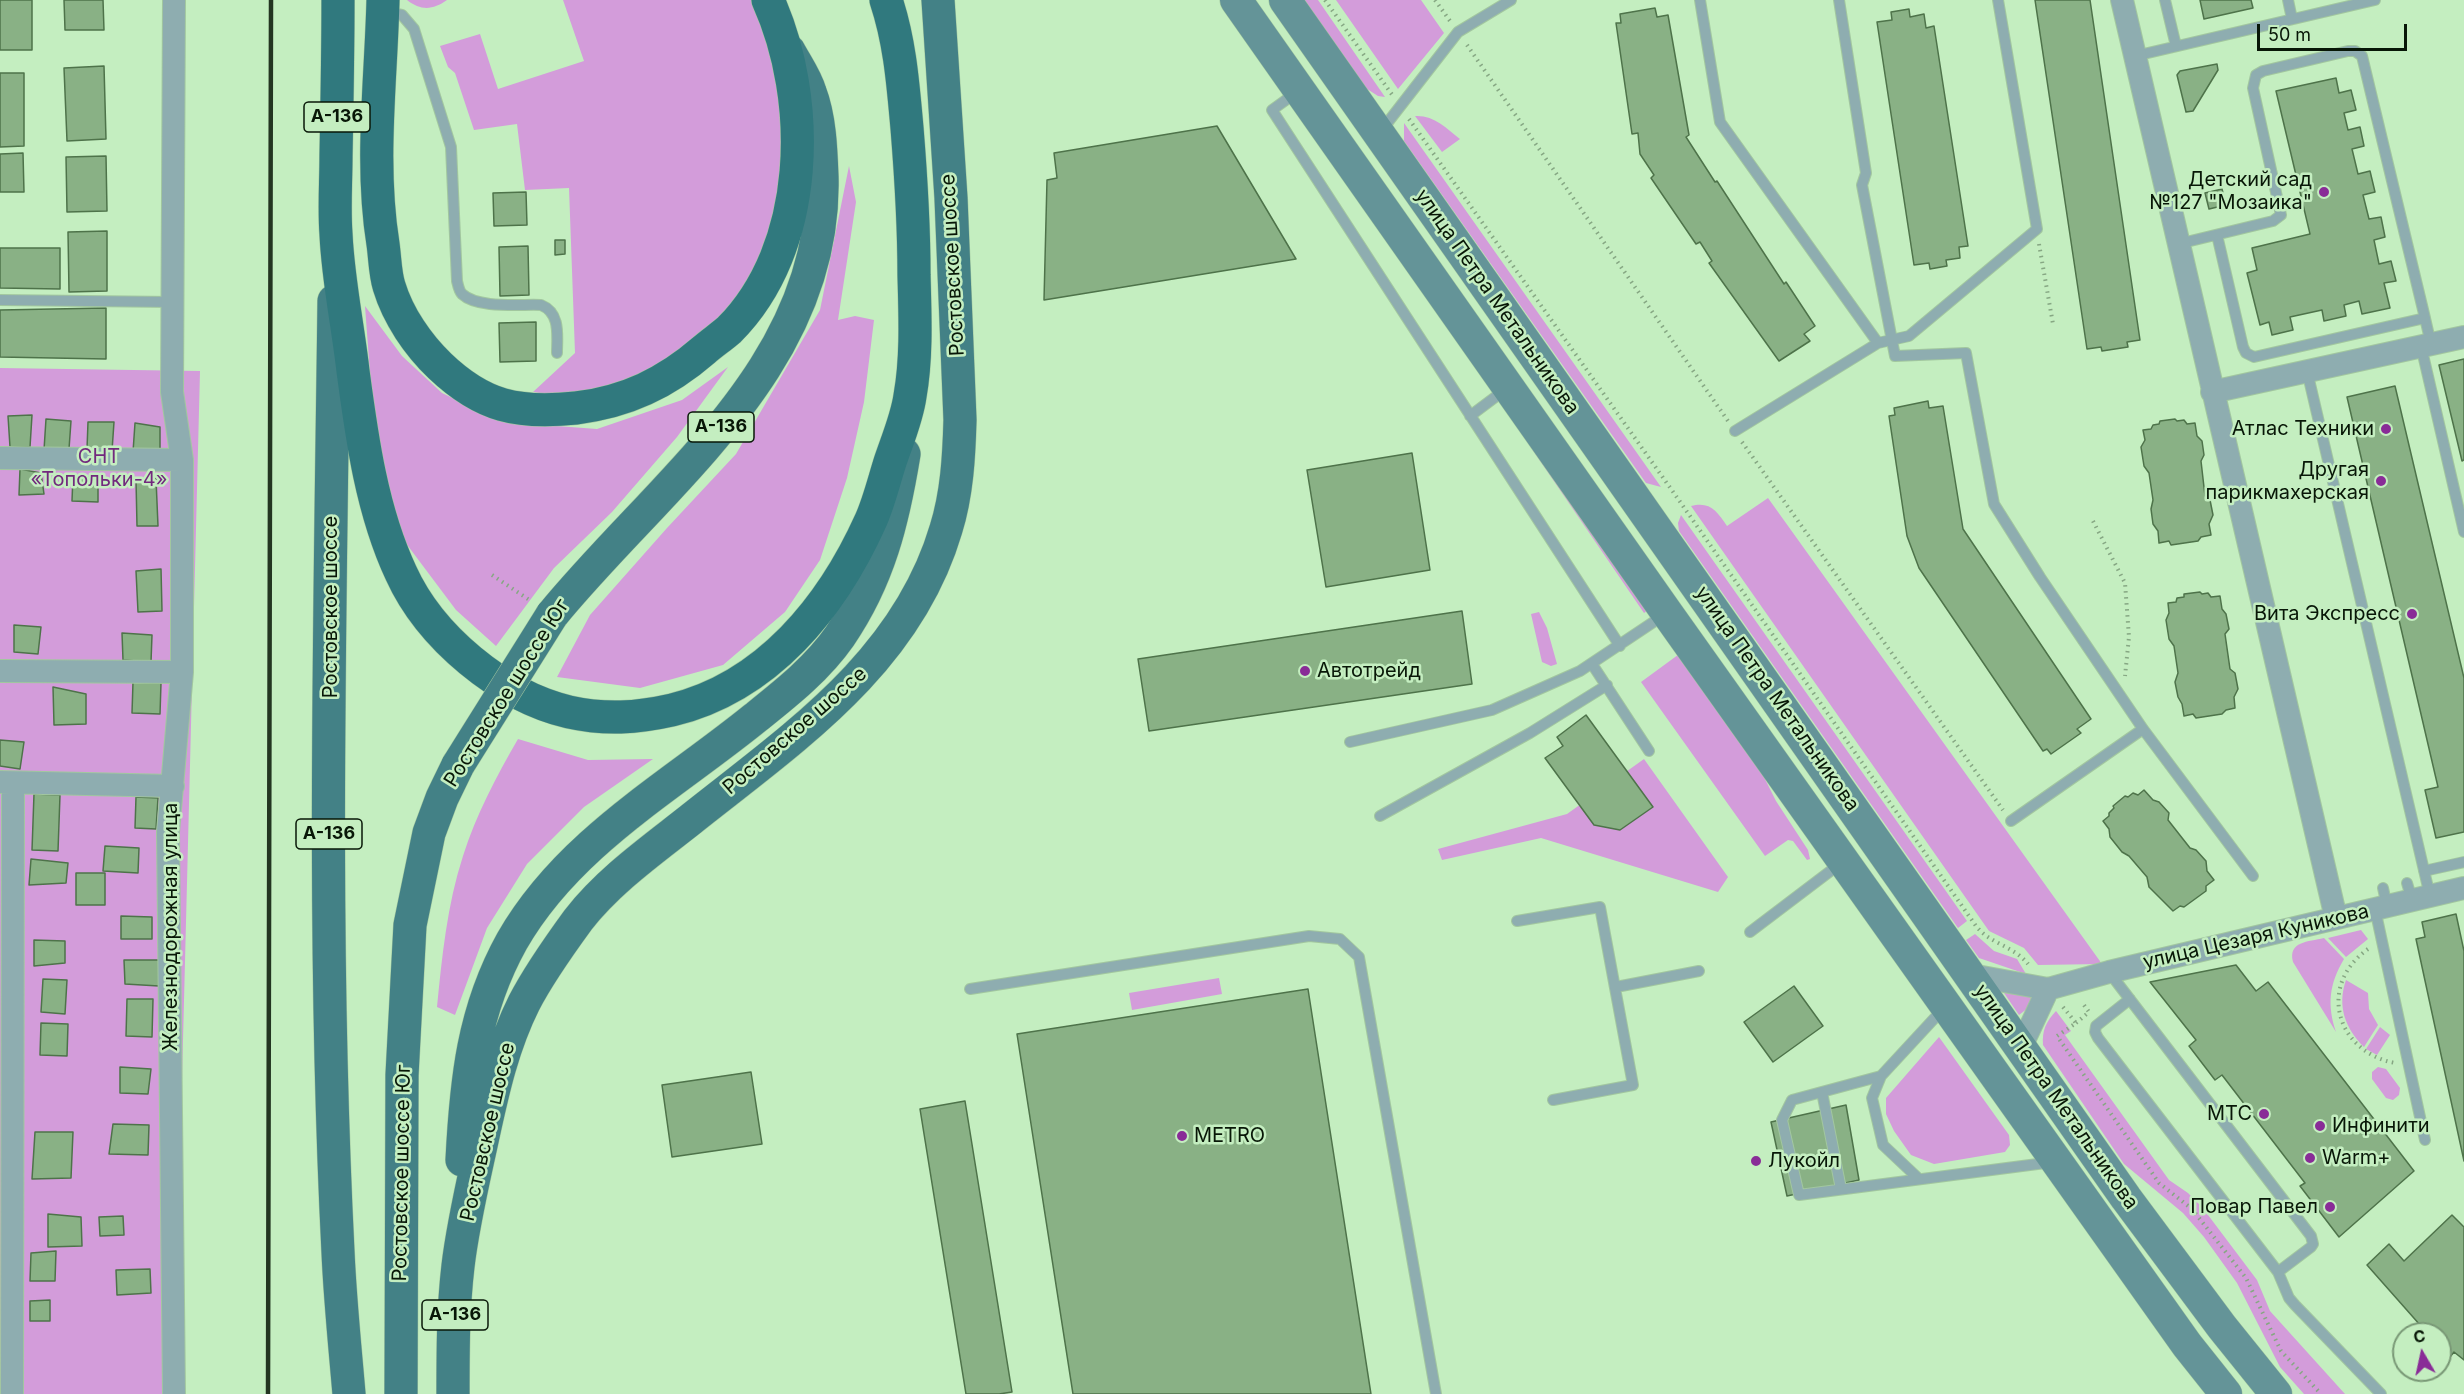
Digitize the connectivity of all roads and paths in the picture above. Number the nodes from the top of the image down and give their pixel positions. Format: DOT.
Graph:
graph roads {
  1 [pos="174,0"];
  2 [pos="338,0"];
  3 [pos="768,0"];
  4 [pos="886,0"];
  5 [pos="938,0"];
  6 [pos="1236,0"];
  7 [pos="1285,0"];
  8 [pos="1325,0"];
  9 [pos="1435,0"];
  10 [pos="1511,0"];
  11 [pos="1700,0"];
  12 [pos="1839,0"];
  13 [pos="1998,0"];
  14 [pos="2122,0"];
  15 [pos="2165,0"];
  16 [pos="2288,0"];
  17 [pos="2371,0"];
  18 [pos="382,5"];
  19 [pos="2292,19"];
  20 [pos="1458,32"];
  21 [pos="784,42"];
  22 [pos="2176,46"];
  23 [pos="2135,56"];
  24 [pos="1300,90"];
  25 [pos="1401,108"];
  26 [pos="1378,134"];
  27 [pos="2037,229"];
  28 [pos="336,234"];
  29 [pos="2217,235"];
  30 [pos="2178,244"];
  31 [pos="0,300"];
  32 [pos="172,302"];
  33 [pos="2425,318"];
  34 [pos="2053,324"];
  35 [pos="2464,337"];
  36 [pos="1892,340"];
  37 [pos="1878,344"];
  38 [pos="2426,345"];
  39 [pos="557,353"];
  40 [pos="2307,371"];
  41 [pos="1508,387"];
  42 [pos="2212,392"];
  43 [pos="910,398"];
  44 [pos="1470,416"];
  45 [pos="1735,431"];
  46 [pos="0,458"];
  47 [pos="182,460"];
  48 [pos="2093,521"];
  49 [pos="2464,532"];
  50 [pos="492,575"];
  51 [pos="1667,613"];
  52 [pos="552,615"];
  53 [pos="1620,646"];
  54 [pos="1592,664"];
  55 [pos="0,670"];
  56 [pos="182,672"];
  57 [pos="1607,686"];
  58 [pos="2122,698"];
  59 [pos="2143,729"];
  60 [pos="1350,742"];
  61 [pos="1649,751"];
  62 [pos="6,782"];
  63 [pos="173,786"];
  64 [pos="1380,816"];
  65 [pos="2012,821"];
  66 [pos="1843,861"];
  67 [pos="2464,862"];
  68 [pos="2424,871"];
  69 [pos="2253,876"];
  70 [pos="2464,888"];
  71 [pos="2416,893"];
  72 [pos="2382,901"];
  73 [pos="2336,918"];
  74 [pos="1517,921"];
  75 [pos="1750,933"];
  76 [pos="2382,942"];
  77 [pos="1699,971"];
  78 [pos="2109,972"];
  79 [pos="1971,975"];
  80 [pos="1616,987"];
  81 [pos="970,989"];
  82 [pos="2048,989"];
  83 [pos="2130,999"];
  84 [pos="1946,1006"];
  85 [pos="2021,1047"];
  86 [pos="2409,1063"];
  87 [pos="1881,1076"];
  88 [pos="1822,1092"];
  89 [pos="1553,1100"];
  90 [pos="2425,1140"];
  91 [pos="2056,1161"];
  92 [pos="1919,1179"];
  93 [pos="1841,1190"];
  94 [pos="458,1266"];
  95 [pos="2278,1272"];
  96 [pos="456,1384"];
  97 [pos="8,1394"];
  98 [pos="174,1394"];
  99 [pos="349,1394"];
  100 [pos="401,1394"];
  101 [pos="1436,1394"];
  102 [pos="2226,1394"];
  103 [pos="2276,1394"];
  104 [pos="2321,1394"];
  105 [pos="2381,1394"];
  1 -- 32 [label="street, Железнодорожная улица"];
  2 -- 28 [label="highway, Ростовское шоссе / А-136"];
  3 -- 21 [label="highway, А-136"];
  4 -- 43 [label="highway, А-136"];
  5 -- 94 [label="main road, Ростовское шоссе / А-136"];
  6 -- 24 [label="main road, улица Петра Метальникова"];
  7 -- 26 [label="main road, улица Петра Метальникова"];
  8 -- 25 [label="path"];
  9 -- 20 [label="path"];
  10 -- 20 [label="lane"];
  11 -- 37 [label="lane"];
  12 -- 36 [label="lane"];
  13 -- 27 [label="lane"];
  14 -- 23 [label="street"];
  15 -- 22 [label="lane"];
  16 -- 19 [label="lane"];
  17 -- 19 [label="lane"];
  18 -- 21 [label="highway, А-136"];
  18 -- 39 [label="lane"];
  19 -- 22 [label="lane"];
  20 -- 25 [label="lane"];
  20 -- 45 [label="path"];
  21 -- 52 [label="main road, Ростовское шоссе Юг / А-136"];
  22 -- 23 [label="lane"];
  23 -- 30 [label="street"];
  24 -- 41 [label="main road, улица Петра Метальникова"];
  24 -- 44 [label="lane"];
  25 -- 26 [label="lane"];
  25 -- 82 [label="path"];
  26 -- 79 [label="main road, улица Петра Метальникова"];
  27 -- 34 [label="path"];
  27 -- 36 [label="lane"];
  28 -- 43 [label="highway, А-136"];
  28 -- 99 [label="main road, Ростовское шоссе / А-136"];
  29 -- 30 [label="lane"];
  29 -- 33 [label="lane"];
  29 -- 33 [label="lane"];
  30 -- 42 [label="street"];
  31 -- 32 [label="lane"];
  32 -- 47 [label="street, Железнодорожная улица"];
  33 -- 38 [label="lane"];
  35 -- 38 [label="street"];
  36 -- 37 [label="lane"];
  36 -- 58 [label="lane"];
  37 -- 45 [label="lane"];
  38 -- 40 [label="street"];
  38 -- 49 [label="lane"];
  40 -- 42 [label="street"];
  40 -- 68 [label="lane"];
  41 -- 44 [label="lane"];
  41 -- 51 [label="main road, улица Петра Метальникова"];
  42 -- 73 [label="street"];
  43 -- 94 [label="main road, А-136"];
  44 -- 53 [label="lane"];
  45 -- 65 [label="path"];
  46 -- 47 [label="street"];
  47 -- 56 [label="street, Железнодорожная улица"];
  48 -- 58 [label="path"];
  50 -- 52 [label="path"];
  51 -- 53 [label="lane"];
  51 -- 66 [label="main road, улица Петра Метальникова"];
  52 -- 100 [label="main road, Ростовское шоссе Юг / А-136, bridge"];
  53 -- 54 [label="lane"];
  54 -- 57 [label="lane"];
  54 -- 60 [label="lane"];
  55 -- 56 [label="street"];
  56 -- 63 [label="street, Железнодорожная улица"];
  57 -- 61 [label="lane"];
  57 -- 64 [label="lane"];
  58 -- 59 [label="lane"];
  59 -- 65 [label="lane"];
  59 -- 69 [label="lane"];
  62 -- 63 [label="street"];
  62 -- 97 [label="street"];
  63 -- 98 [label="street, Железнодорожная улица"];
  66 -- 75 [label="lane"];
  66 -- 84 [label="main road, улица Петра Метальникова"];
  67 -- 68 [label="lane"];
  68 -- 71 [label="lane"];
  70 -- 71 [label="street, улица Цезаря Куникова"];
  71 -- 72 [label="street, улица Цезаря Куникова"];
  72 -- 73 [label="street, улица Цезаря Куникова"];
  72 -- 76 [label="lane"];
  73 -- 78 [label="street, улица Цезаря Куникова"];
  74 -- 80 [label="lane"];
  76 -- 86 [label="lane"];
  76 -- 86 [label="path"];
  77 -- 80 [label="lane"];
  78 -- 82 [label="street, улица Цезаря Куникова"];
  78 -- 83 [label="lane"];
  79 -- 82 [label="street"];
  79 -- 85 [label="main road, улица Петра Метальникова"];
  80 -- 89 [label="lane"];
  81 -- 101 [label="lane"];
  82 -- 85 [label="street"];
  82 -- 104 [label="path"];
  83 -- 95 [label="lane"];
  83 -- 95 [label="lane"];
  84 -- 87 [label="lane"];
  84 -- 91 [label="main road, улица Петра Метальникова"];
  85 -- 103 [label="main road, улица Петра Метальникова"];
  86 -- 90 [label="lane"];
  87 -- 88 [label="lane"];
  87 -- 92 [label="lane"];
  88 -- 93 [label="lane"];
  88 -- 93 [label="lane"];
  91 -- 92 [label="lane"];
  91 -- 102 [label="main road, улица Петра Метальникова"];
  92 -- 93 [label="lane"];
  94 -- 96 [label="main road, Ростовское шоссе / А-136"];
  95 -- 105 [label="lane"];
}
